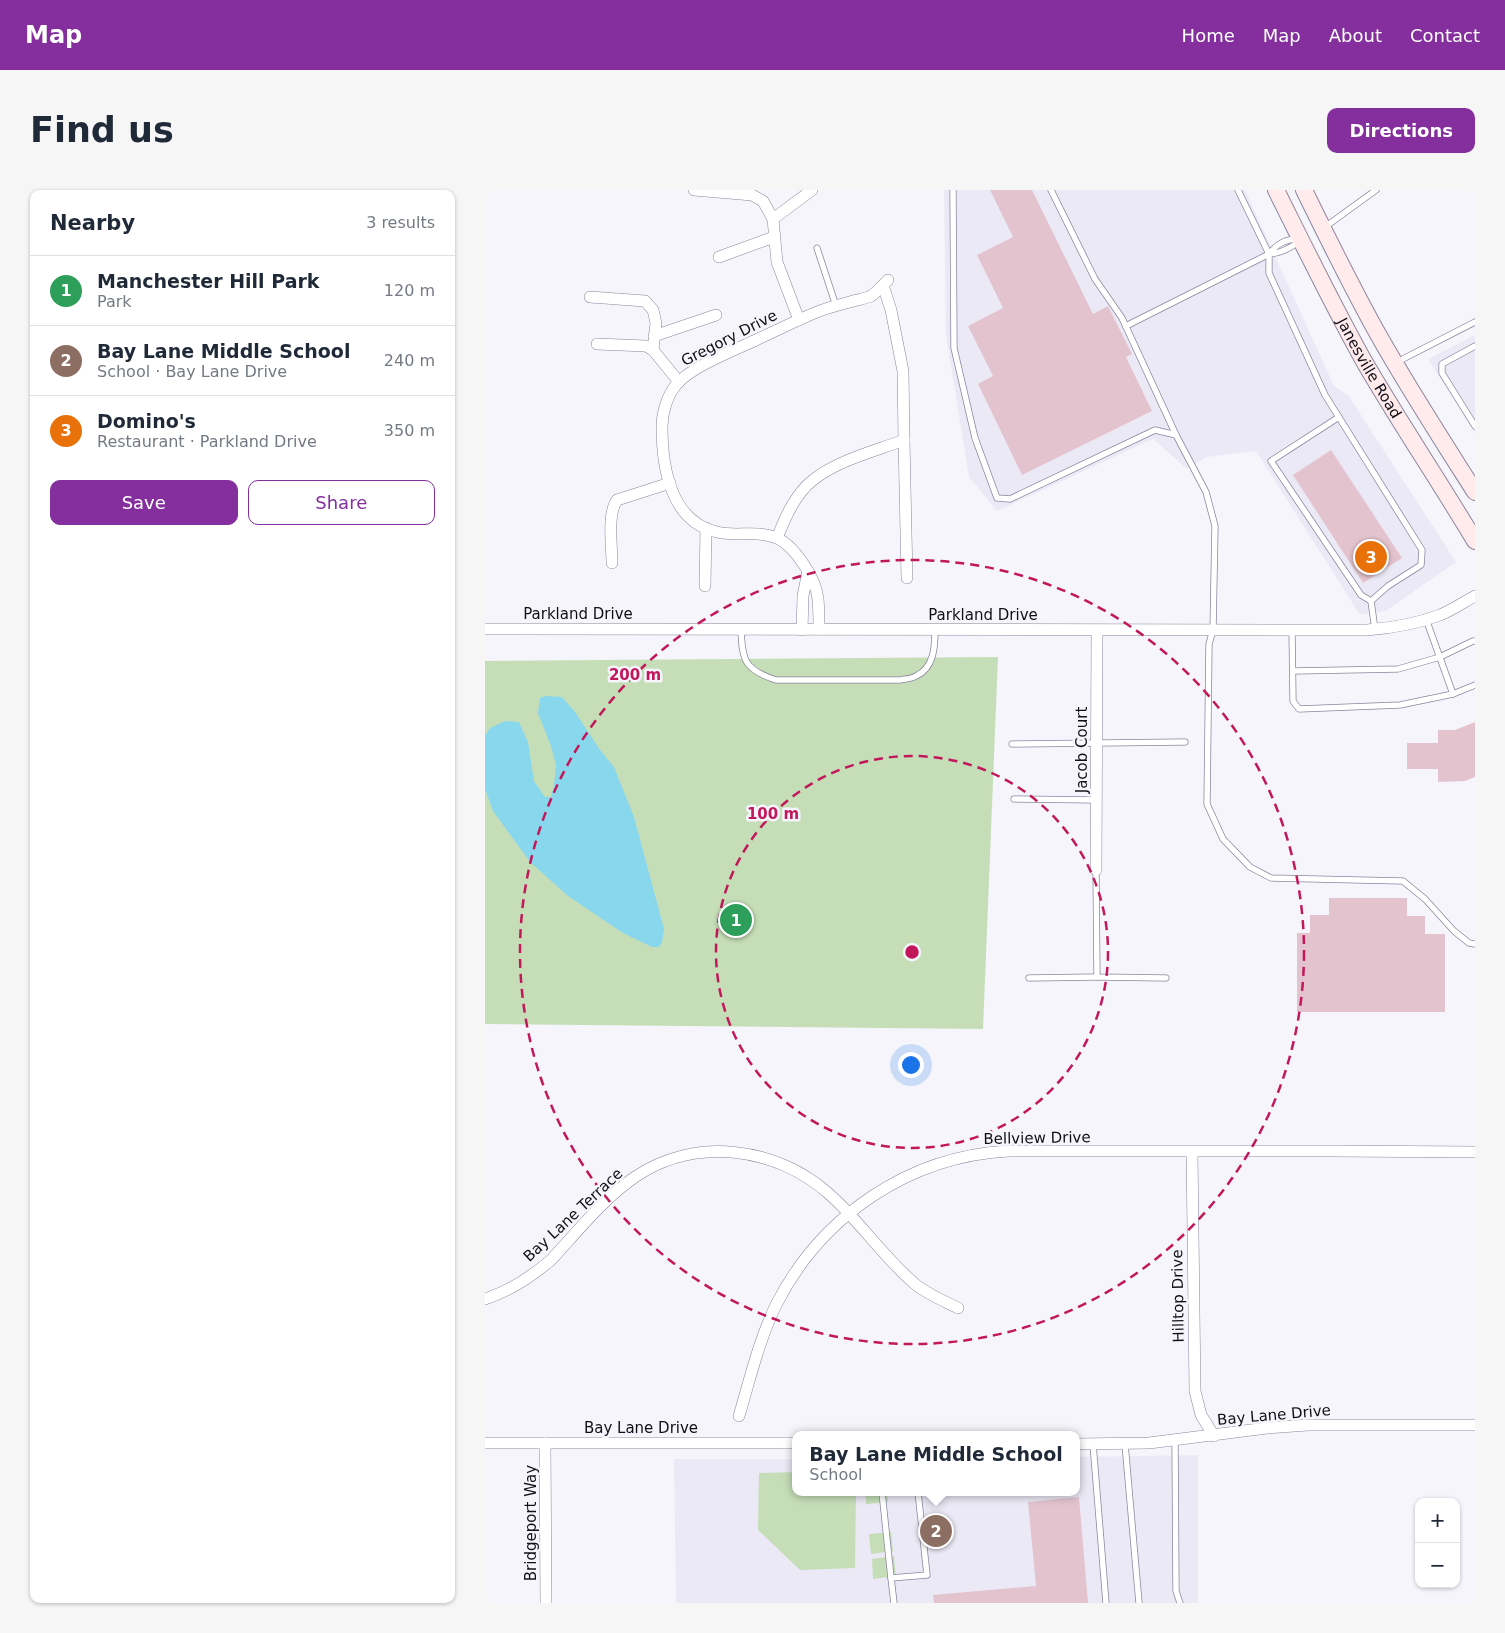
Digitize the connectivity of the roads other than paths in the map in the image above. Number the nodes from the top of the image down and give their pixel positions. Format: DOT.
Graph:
graph roads {
  1 [pos="694,190"];
  2 [pos="812,190"];
  3 [pos="953,190"];
  4 [pos="1051,190"];
  5 [pos="1238,190"];
  6 [pos="1276,190"];
  7 [pos="1304,190"];
  8 [pos="1376,190"];
  9 [pos="773,219"];
  10 [pos="1323,229"];
  11 [pos="774,237"];
  12 [pos="1301,239"];
  13 [pos="817,248"];
  14 [pos="1269,254"];
  15 [pos="719,257"];
  16 [pos="590,297"];
  17 [pos="836,306"];
  18 [pos="715,315"];
  19 [pos="799,320"];
  20 [pos="1475,322"];
  21 [pos="1126,326"];
  22 [pos="654,336"];
  23 [pos="597,344"];
  24 [pos="1475,346"];
  25 [pos="653,350"];
  26 [pos="1395,363"];
  27 [pos="679,382"];
  28 [pos="1339,417"];
  29 [pos="1475,426"];
  30 [pos="1176,435"];
  31 [pos="904,440"];
  32 [pos="670,482"];
  33 [pos="1475,492"];
  34 [pos="706,528"];
  35 [pos="777,538"];
  36 [pos="1475,541"];
  37 [pos="612,563"];
  38 [pos="808,571"];
  39 [pos="907,578"];
  40 [pos="705,586"];
  41 [pos="1475,596"];
  42 [pos="1371,600"];
  43 [pos="1426,619"];
  44 [pos="485,629"];
  45 [pos="819,629"];
  46 [pos="741,630"];
  47 [pos="802,630"];
  48 [pos="935,630"];
  49 [pos="1097,630"];
  50 [pos="1213,630"];
  51 [pos="1292,630"];
  52 [pos="1375,630"];
  53 [pos="1475,642"];
  54 [pos="1440,657"];
  55 [pos="1293,671"];
  56 [pos="1475,685"];
  57 [pos="1453,694"];
  58 [pos="1097,742"];
  59 [pos="1185,742"];
  60 [pos="1012,744"];
  61 [pos="1014,799"];
  62 [pos="1097,800"];
  63 [pos="1096,870"];
  64 [pos="1475,944"];
  65 [pos="1097,977"];
  66 [pos="1029,978"];
  67 [pos="1165,978"];
  68 [pos="1192,1152"];
  69 [pos="1475,1152"];
  70 [pos="847,1214"];
  71 [pos="485,1299"];
  72 [pos="958,1308"];
  73 [pos="739,1416"];
  74 [pos="1475,1425"];
  75 [pos="1214,1436"];
  76 [pos="1175,1440"];
  77 [pos="485,1443"];
  78 [pos="545,1443"];
  79 [pos="792,1443"];
  80 [pos="1080,1444"];
  81 [pos="1093,1444"];
  82 [pos="1125,1444"];
  83 [pos="882,1496"];
  84 [pos="918,1496"];
  85 [pos="891,1578"];
  86 [pos="546,1603"];
  87 [pos="894,1603"];
  88 [pos="1106,1603"];
  89 [pos="1139,1603"];
  90 [pos="1179,1603"];
  1 -- 9 [label="street"];
  2 -- 9 [label="street"];
  3 -- 30 [label="lane"];
  4 -- 21 [label="lane"];
  5 -- 14 [label="lane"];
  6 -- 12 [label="main road, Janesville Road"];
  7 -- 10 [label="main road, Janesville Road"];
  8 -- 10 [label="lane"];
  9 -- 11 [label="street"];
  10 -- 12 [label="main road"];
  10 -- 26 [label="main road, Janesville Road"];
  11 -- 15 [label="street"];
  11 -- 19 [label="street"];
  12 -- 14 [label="lane"];
  12 -- 36 [label="main road, Janesville Road"];
  13 -- 17 [label="lane"];
  14 -- 21 [label="lane"];
  14 -- 28 [label="lane"];
  16 -- 22 [label="street"];
  17 -- 19 [label="street, Gregory Drive"];
  17 -- 31 [label="street, Gregory Drive"];
  18 -- 22 [label="street"];
  19 -- 27 [label="street, Gregory Drive"];
  20 -- 26 [label="lane"];
  21 -- 30 [label="lane"];
  22 -- 25 [label="street"];
  23 -- 25 [label="street"];
  24 -- 29 [label="lane"];
  25 -- 27 [label="street"];
  26 -- 33 [label="main road, Janesville Road"];
  27 -- 32 [label="street, Gregory Drive"];
  28 -- 42 [label="lane"];
  28 -- 42 [label="lane"];
  30 -- 50 [label="lane"];
  31 -- 35 [label="street"];
  31 -- 39 [label="street"];
  32 -- 34 [label="street, Gregory Drive"];
  32 -- 37 [label="street"];
  34 -- 35 [label="street, Gregory Drive"];
  34 -- 40 [label="street"];
  35 -- 38 [label="street, Gregory Drive"];
  38 -- 45 [label="street, Gregory Drive"];
  38 -- 47 [label="street"];
  41 -- 43 [label="street, Parkland Drive"];
  42 -- 52 [label="lane"];
  43 -- 52 [label="street, Parkland Drive"];
  43 -- 54 [label="lane"];
  44 -- 46 [label="street, Parkland Drive"];
  45 -- 47 [label="street, Parkland Drive"];
  45 -- 48 [label="street, Parkland Drive"];
  46 -- 47 [label="street, Parkland Drive"];
  46 -- 48 [label="lane"];
  48 -- 49 [label="street, Parkland Drive"];
  49 -- 50 [label="street, Parkland Drive"];
  49 -- 58 [label="street, Jacob Court"];
  50 -- 51 [label="street, Parkland Drive"];
  50 -- 64 [label="lane"];
  51 -- 52 [label="street, Parkland Drive"];
  51 -- 55 [label="lane"];
  53 -- 54 [label="lane"];
  54 -- 55 [label="lane"];
  54 -- 57 [label="lane"];
  55 -- 57 [label="lane"];
  56 -- 57 [label="lane"];
  58 -- 59 [label="lane"];
  58 -- 60 [label="lane"];
  58 -- 62 [label="street, Jacob Court"];
  61 -- 62 [label="lane"];
  62 -- 63 [label="street, Jacob Court"];
  63 -- 65 [label="lane"];
  65 -- 66 [label="lane"];
  65 -- 67 [label="lane"];
  68 -- 69 [label="street, Bellview Drive"];
  68 -- 70 [label="street, Bellview Drive"];
  68 -- 75 [label="street, Hilltop Drive"];
  70 -- 71 [label="street, Bay Lane Terrace"];
  70 -- 72 [label="street, Bay Lane Terrace"];
  70 -- 73 [label="street, Bellview Drive"];
  74 -- 75 [label="street, Bay Lane Drive"];
  75 -- 76 [label="street, Bay Lane Drive"];
  76 -- 82 [label="street, Bay Lane Drive"];
  76 -- 90 [label="lane"];
  77 -- 78 [label="street, Bay Lane Drive"];
  78 -- 79 [label="street, Bay Lane Drive"];
  78 -- 86 [label="street, Bridgeport Way"];
  80 -- 81 [label="street, Bay Lane Drive"];
  81 -- 82 [label="street, Bay Lane Drive"];
  81 -- 88 [label="lane"];
  82 -- 89 [label="lane"];
  83 -- 85 [label="lane"];
  84 -- 85 [label="lane"];
  85 -- 87 [label="lane"];
}
